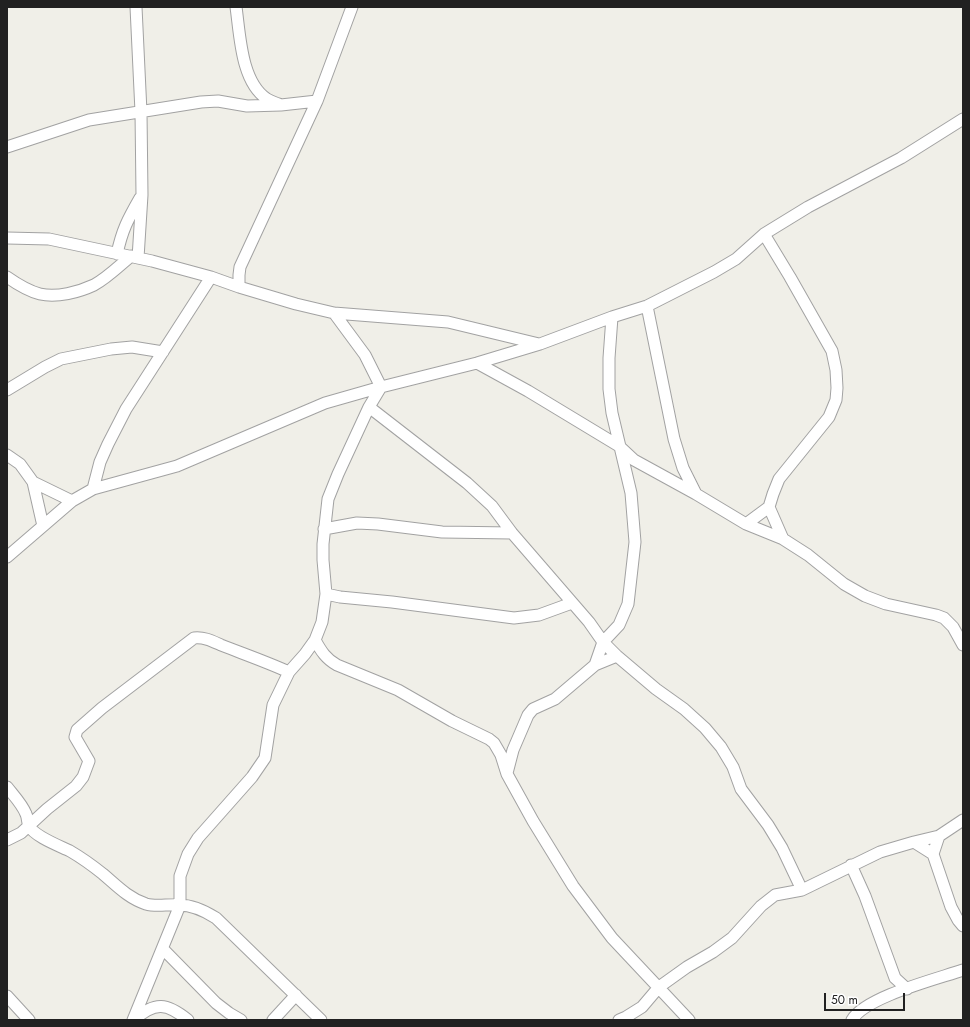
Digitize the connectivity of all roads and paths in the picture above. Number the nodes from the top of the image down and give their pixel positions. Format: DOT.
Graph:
graph roads {
  1 [pos="136,7"];
  2 [pos="236,7"];
  3 [pos="352,7"];
  4 [pos="317,101"];
  5 [pos="281,105"];
  6 [pos="141,112"];
  7 [pos="963,119"];
  8 [pos="7,147"];
  9 [pos="142,195"];
  10 [pos="764,234"];
  11 [pos="7,238"];
  12 [pos="117,254"];
  13 [pos="134,257"];
  14 [pos="212,276"];
  15 [pos="7,278"];
  16 [pos="239,287"];
  17 [pos="647,306"];
  18 [pos="334,313"];
  19 [pos="612,317"];
  20 [pos="540,344"];
  21 [pos="163,352"];
  22 [pos="477,363"];
  23 [pos="381,386"];
  24 [pos="7,390"];
  25 [pos="369,407"];
  26 [pos="619,446"];
  27 [pos="7,455"];
  28 [pos="33,482"];
  29 [pos="93,489"];
  30 [pos="696,494"];
  31 [pos="72,501"];
  32 [pos="769,507"];
  33 [pos="746,524"];
  34 [pos="43,526"];
  35 [pos="324,529"];
  36 [pos="512,533"];
  37 [pos="783,539"];
  38 [pos="7,557"];
  39 [pos="326,594"];
  40 [pos="572,603"];
  41 [pos="315,640"];
  42 [pos="603,642"];
  43 [pos="963,645"];
  44 [pos="617,656"];
  45 [pos="594,665"];
  46 [pos="290,672"];
  47 [pos="507,774"];
  48 [pos="7,787"];
  49 [pos="963,820"];
  50 [pos="29,826"];
  51 [pos="939,836"];
  52 [pos="7,840"];
  53 [pos="914,842"];
  54 [pos="934,854"];
  55 [pos="852,865"];
  56 [pos="802,890"];
  57 [pos="180,905"];
  58 [pos="963,926"];
  59 [pos="163,949"];
  60 [pos="963,970"];
  61 [pos="895,978"];
  62 [pos="659,987"];
  63 [pos="907,989"];
  64 [pos="296,995"];
  65 [pos="7,996"];
  66 [pos="886,996"];
  67 [pos="29,1020"];
  68 [pos="134,1020"];
  69 [pos="188,1020"];
  70 [pos="241,1020"];
  71 [pos="273,1020"];
  72 [pos="321,1020"];
  73 [pos="619,1020"];
  74 [pos="689,1020"];
  75 [pos="852,1020"];
  1 -- 6 [label="street"];
  2 -- 5 [label="street"];
  3 -- 4 [label="street"];
  4 -- 5 [label="street"];
  4 -- 16 [label="street"];
  5 -- 6 [label="street"];
  6 -- 8 [label="street"];
  6 -- 9 [label="street"];
  7 -- 10 [label="street"];
  9 -- 12 [label="street"];
  9 -- 13 [label="street"];
  10 -- 17 [label="street"];
  10 -- 32 [label="street"];
  11 -- 12 [label="street"];
  12 -- 13 [label="street"];
  13 -- 14 [label="street"];
  13 -- 15 [label="street"];
  14 -- 16 [label="street"];
  14 -- 21 [label="street"];
  16 -- 18 [label="street"];
  17 -- 19 [label="street"];
  17 -- 30 [label="street"];
  18 -- 20 [label="street"];
  18 -- 23 [label="street"];
  19 -- 20 [label="street"];
  19 -- 26 [label="street"];
  20 -- 22 [label="street"];
  21 -- 24 [label="street"];
  21 -- 29 [label="street"];
  22 -- 23 [label="street"];
  22 -- 26 [label="street"];
  23 -- 25 [label="street"];
  23 -- 29 [label="street"];
  25 -- 35 [label="street"];
  25 -- 36 [label="street"];
  26 -- 30 [label="street"];
  26 -- 42 [label="street"];
  27 -- 28 [label="street"];
  28 -- 31 [label="street"];
  28 -- 34 [label="street"];
  29 -- 31 [label="street"];
  30 -- 33 [label="street"];
  31 -- 34 [label="street"];
  32 -- 33 [label="street"];
  32 -- 37 [label="street"];
  33 -- 37 [label="street"];
  34 -- 38 [label="street"];
  35 -- 36 [label="street"];
  35 -- 39 [label="street"];
  36 -- 40 [label="street"];
  37 -- 43 [label="street"];
  39 -- 40 [label="street"];
  39 -- 41 [label="street"];
  40 -- 42 [label="street"];
  41 -- 46 [label="street"];
  41 -- 47 [label="street"];
  42 -- 44 [label="street"];
  42 -- 45 [label="street"];
  44 -- 45 [label="street"];
  44 -- 56 [label="street"];
  45 -- 47 [label="street"];
  46 -- 50 [label="street"];
  46 -- 57 [label="street"];
  47 -- 62 [label="street"];
  48 -- 50 [label="street"];
  49 -- 51 [label="street"];
  50 -- 52 [label="street"];
  50 -- 57 [label="street"];
  51 -- 53 [label="street"];
  51 -- 54 [label="street"];
  53 -- 54 [label="street"];
  53 -- 55 [label="street"];
  54 -- 58 [label="street"];
  55 -- 56 [label="street"];
  55 -- 61 [label="street"];
  56 -- 62 [label="street"];
  57 -- 59 [label="street"];
  57 -- 64 [label="street"];
  59 -- 68 [label="street"];
  59 -- 70 [label="street"];
  60 -- 63 [label="street"];
  61 -- 63 [label="street"];
  61 -- 66 [label="street"];
  62 -- 73 [label="street"];
  62 -- 74 [label="street"];
  63 -- 66 [label="street"];
  64 -- 71 [label="street"];
  64 -- 72 [label="street"];
  65 -- 67 [label="street"];
  66 -- 75 [label="street"];
  68 -- 69 [label="street"];
}
